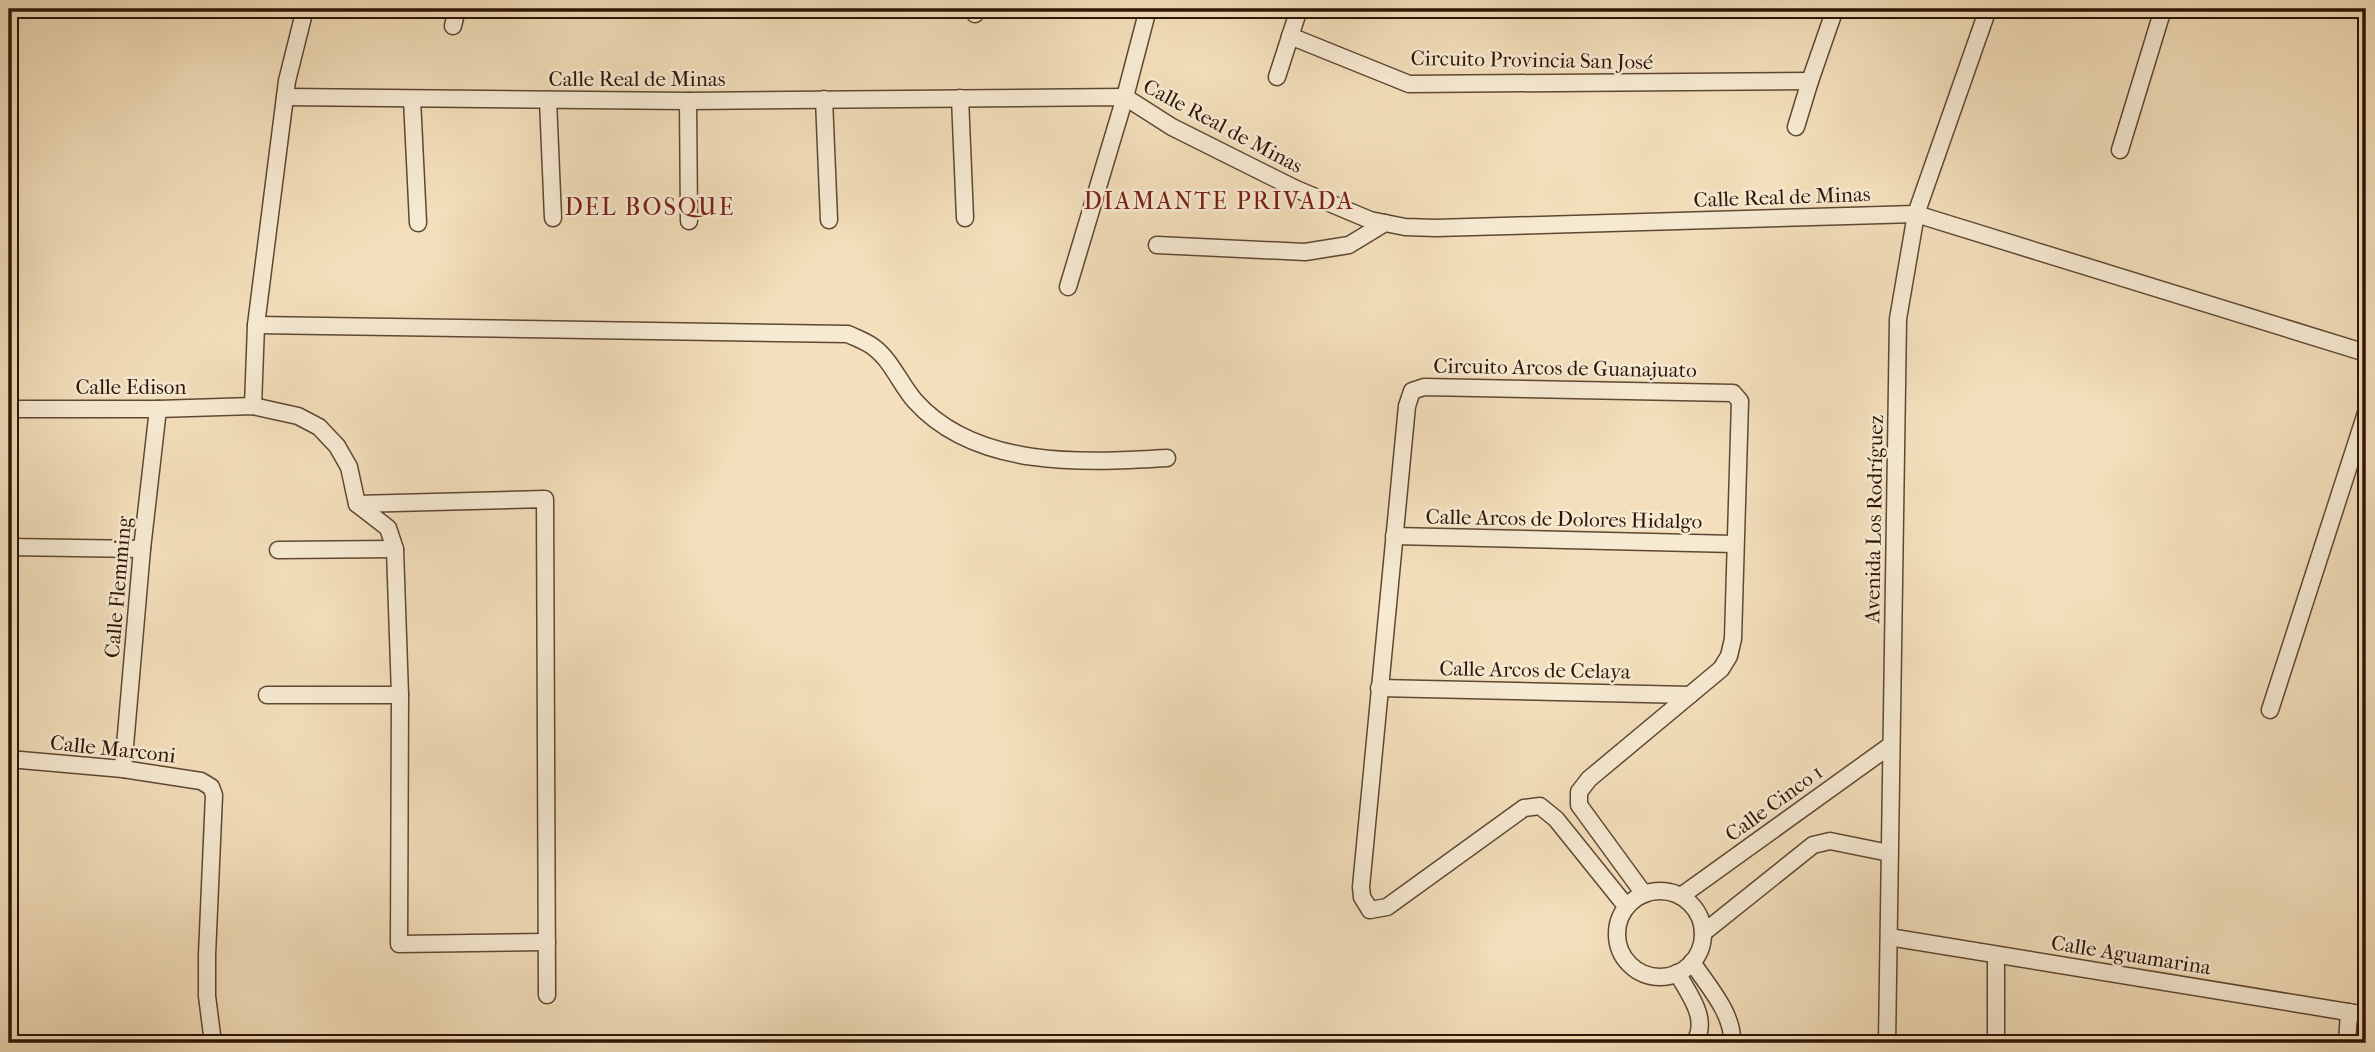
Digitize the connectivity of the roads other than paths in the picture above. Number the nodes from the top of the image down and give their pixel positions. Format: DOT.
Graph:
graph roads {
  1 [pos="305,9"];
  2 [pos="457,9"];
  3 [pos="1148,9"];
  4 [pos="1298,9"];
  5 [pos="1835,9"];
  6 [pos="1988,9"];
  7 [pos="2164,9"];
  8 [pos="453,26"];
  9 [pos="1290,36"];
  10 [pos="1277,77"];
  11 [pos="1810,81"];
  12 [pos="285,97"];
  13 [pos="1125,97"];
  14 [pos="960,98"];
  15 [pos="412,99"];
  16 [pos="824,99"];
  17 [pos="548,100"];
  18 [pos="688,101"];
  19 [pos="1796,127"];
  20 [pos="2120,150"];
  21 [pos="1916,214"];
  22 [pos="553,218"];
  23 [pos="965,218"];
  24 [pos="829,220"];
  25 [pos="689,221"];
  26 [pos="418,223"];
  27 [pos="1385,223"];
  28 [pos="1157,245"];
  29 [pos="1068,287"];
  30 [pos="256,325"];
  31 [pos="2366,353"];
  32 [pos="253,406"];
  33 [pos="9,409"];
  34 [pos="158,409"];
  35 [pos="2366,413"];
  36 [pos="1167,458"];
  37 [pos="357,504"];
  38 [pos="1394,536"];
  39 [pos="1734,544"];
  40 [pos="9,547"];
  41 [pos="142,549"];
  42 [pos="395,549"];
  43 [pos="278,550"];
  44 [pos="1379,688"];
  45 [pos="267,695"];
  46 [pos="400,695"];
  47 [pos="1690,695"];
  48 [pos="2270,710"];
  49 [pos="1891,745"];
  50 [pos="9,759"];
  51 [pos="123,769"];
  52 [pos="1889,853"];
  53 [pos="1644,894"];
  54 [pos="1681,896"];
  55 [pos="1626,906"];
  56 [pos="1703,933"];
  57 [pos="1889,937"];
  58 [pos="547,942"];
  59 [pos="1996,955"];
  60 [pos="1692,962"];
  61 [pos="1677,973"];
  62 [pos="547,995"];
  63 [pos="2349,1012"];
  64 [pos="2366,1015"];
  65 [pos="213,1043"];
  66 [pos="1694,1043"];
  67 [pos="1732,1043"];
  68 [pos="1887,1043"];
  69 [pos="1996,1043"];
  70 [pos="2347,1043"];
  1 -- 12 [label="street"];
  2 -- 8 [label="street"];
  3 -- 13 [label="street"];
  4 -- 9 [label="street"];
  5 -- 11 [label="street"];
  6 -- 21 [label="street, Avenida Los Rodríguez"];
  7 -- 20 [label="street"];
  9 -- 10 [label="street"];
  9 -- 11 [label="street, Circuito Provincia San José"];
  11 -- 19 [label="street"];
  12 -- 15 [label="street, Calle Real de Minas"];
  12 -- 30 [label="street"];
  13 -- 14 [label="street, Calle Real de Minas"];
  13 -- 27 [label="street, Calle Real de Minas"];
  13 -- 29 [label="street"];
  14 -- 16 [label="street, Calle Real de Minas"];
  14 -- 23 [label="street"];
  15 -- 17 [label="street, Calle Real de Minas"];
  15 -- 26 [label="street"];
  16 -- 18 [label="street, Calle Real de Minas"];
  16 -- 24 [label="street"];
  17 -- 18 [label="street, Calle Real de Minas"];
  17 -- 22 [label="street"];
  18 -- 25 [label="street"];
  21 -- 27 [label="street, Calle Real de Minas"];
  21 -- 31 [label="street, Calle Real de Minas"];
  21 -- 49 [label="street, Avenida Los Rodríguez"];
  27 -- 28 [label="street"];
  30 -- 32 [label="street"];
  30 -- 36 [label="street"];
  32 -- 34 [label="street, Calle Edison"];
  32 -- 37 [label="street, Calle Edison"];
  33 -- 34 [label="street, Calle Edison"];
  34 -- 41 [label="street, Calle Flemming"];
  35 -- 48 [label="street"];
  37 -- 42 [label="street"];
  37 -- 58 [label="street"];
  38 -- 39 [label="street, Calle Arcos de Dolores Hidalgo"];
  38 -- 39 [label="street, Circuito Arcos de Guanajuato"];
  38 -- 44 [label="street, Circuito Arcos de Guanajuato"];
  39 -- 47 [label="street, Circuito Arcos de Guanajuato"];
  40 -- 41 [label="street"];
  41 -- 51 [label="street, Calle Flemming"];
  42 -- 43 [label="street"];
  42 -- 46 [label="street"];
  44 -- 47 [label="street, Calle Arcos de Celaya"];
  44 -- 55 [label="street, Circuito Arcos de Guanajuato"];
  45 -- 46 [label="street"];
  46 -- 58 [label="street"];
  47 -- 53 [label="street, Circuito Arcos de Guanajuato"];
  49 -- 52 [label="street, Avenida Los Rodríguez"];
  49 -- 54 [label="street, Calle Cinco 1"];
  50 -- 51 [label="street, Calle Marconi"];
  51 -- 65 [label="street, Calle Marconi"];
  52 -- 56 [label="street"];
  52 -- 57 [label="street, Avenida Los Rodríguez"];
  53 -- 54 [label="street"];
  53 -- 55 [label="street"];
  54 -- 56 [label="street"];
  55 -- 61 [label="street"];
  56 -- 60 [label="street"];
  57 -- 59 [label="street, Calle Aguamarina"];
  57 -- 68 [label="street, Avenida Los Rodríguez"];
  58 -- 62 [label="street"];
  59 -- 63 [label="street, Calle Aguamarina"];
  59 -- 69 [label="street"];
  60 -- 61 [label="street"];
  60 -- 67 [label="street"];
  61 -- 66 [label="street"];
  63 -- 64 [label="street, Calle Aguamarina"];
  63 -- 70 [label="street"];
}
